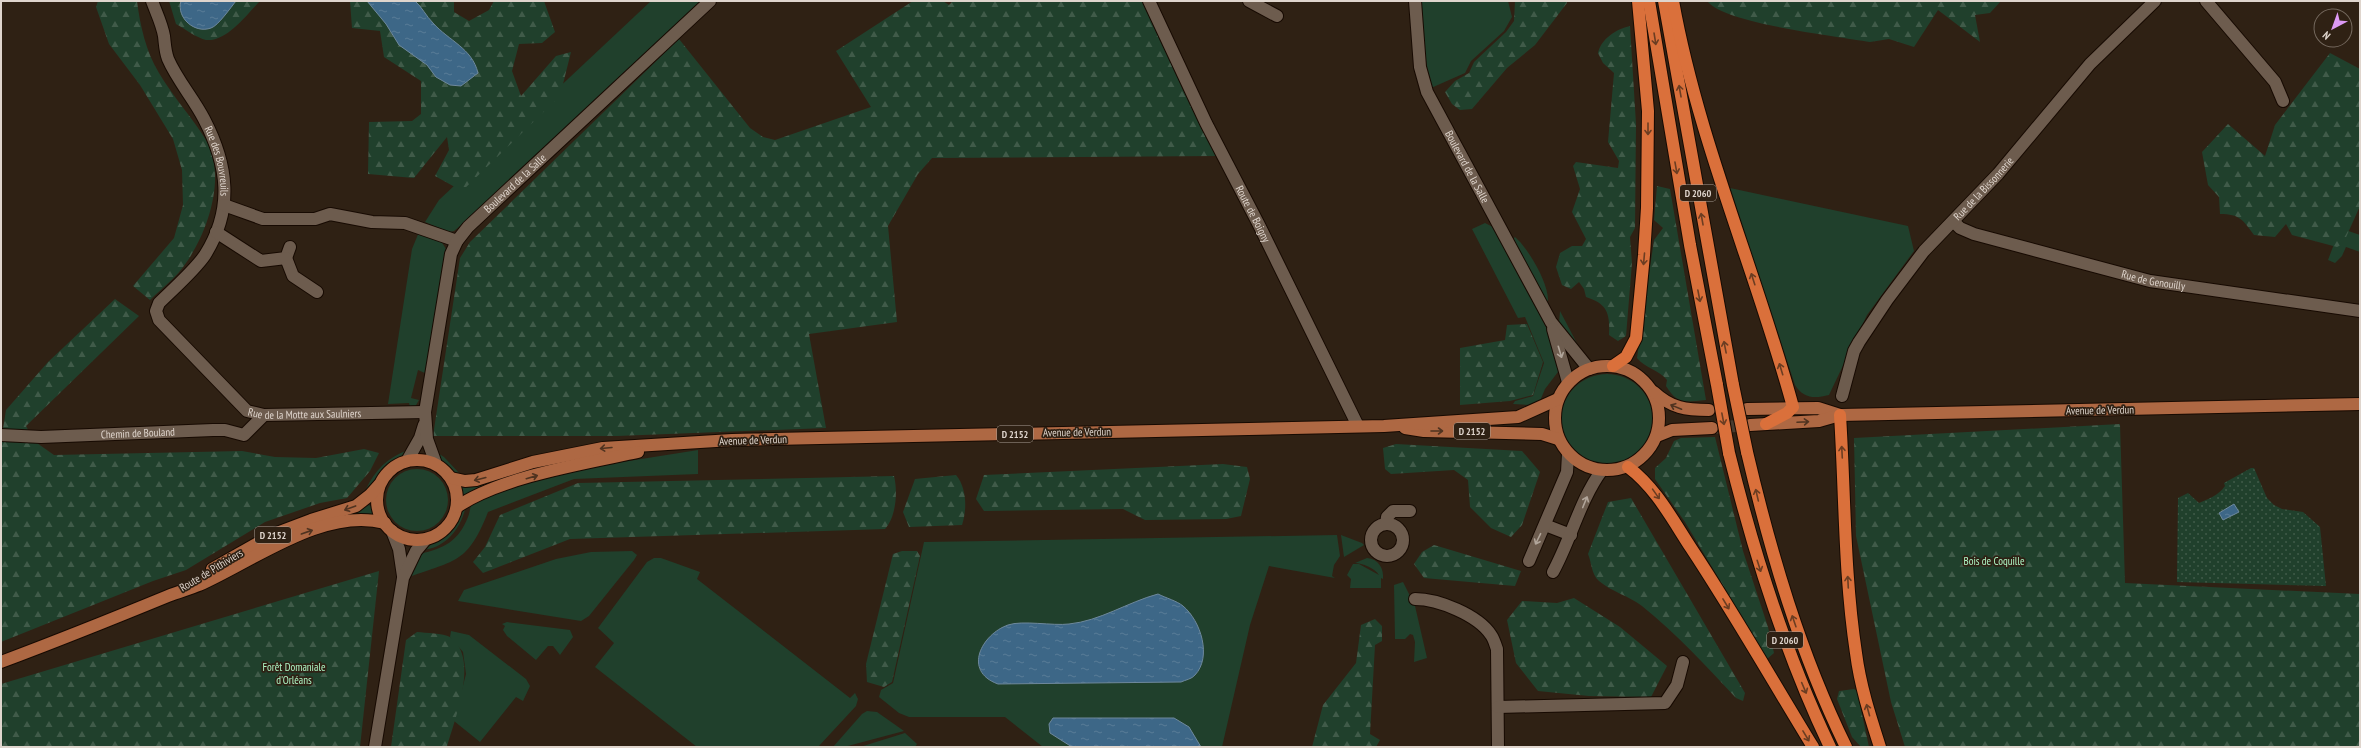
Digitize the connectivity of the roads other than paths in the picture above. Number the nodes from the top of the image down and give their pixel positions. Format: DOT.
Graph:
graph roads {
  1 [pos="152,1"];
  2 [pos="710,1"];
  3 [pos="1149,1"];
  4 [pos="1249,1"];
  5 [pos="1414,1"];
  6 [pos="1638,1"];
  7 [pos="1649,1"];
  8 [pos="1664,1"];
  9 [pos="1673,1"];
  10 [pos="2155,1"];
  11 [pos="2206,1"];
  12 [pos="1277,16"];
  13 [pos="2283,101"];
  14 [pos="224,205"];
  15 [pos="1954,222"];
  16 [pos="216,232"];
  17 [pos="456,241"];
  18 [pos="317,292"];
  19 [pos="156,311"];
  20 [pos="2360,311"];
  21 [pos="1551,322"];
  22 [pos="1613,366"];
  23 [pos="1589,369"];
  24 [pos="1568,382"];
  25 [pos="1650,388"];
  26 [pos="1842,396"];
  27 [pos="1558,399"];
  28 [pos="2360,404"];
  29 [pos="1793,407"];
  30 [pos="1747,409"];
  31 [pos="1709,410"];
  32 [pos="264,415"];
  33 [pos="1840,415"];
  34 [pos="425,417"];
  35 [pos="1766,424"];
  36 [pos="1750,425"];
  37 [pos="1358,426"];
  38 [pos="1384,426"];
  39 [pos="1712,428"];
  40 [pos="2,435"];
  41 [pos="1657,436"];
  42 [pos="1558,439"];
  43 [pos="673,444"];
  44 [pos="1568,454"];
  45 [pos="407,461"];
  46 [pos="436,464"];
  47 [pos="1628,467"];
  48 [pos="1602,470"];
  49 [pos="451,478"];
  50 [pos="379,484"];
  51 [pos="457,507"];
  52 [pos="1410,511"];
  53 [pos="1386,524"];
  54 [pos="1545,525"];
  55 [pos="389,527"];
  56 [pos="1571,535"];
  57 [pos="426,539"];
  58 [pos="1529,561"];
  59 [pos="1553,572"];
  60 [pos="403,578"];
  61 [pos="170,595"];
  62 [pos="1415,599"];
  63 [pos="1,662"];
  64 [pos="1683,662"];
  65 [pos="1498,708"];
  66 [pos="376,747"];
  67 [pos="1498,747"];
  68 [pos="1813,747"];
  69 [pos="1830,747"];
  70 [pos="1846,747"];
  71 [pos="1880,747"];
  1 -- 14 [label="street, Rue des Bouvreuils"];
  2 -- 17 [label="street, Boulevard de la Salle"];
  3 -- 37 [label="street, Route de Boigny"];
  4 -- 12 [label="street"];
  5 -- 21 [label="street, Boulevard de la Salle"];
  6 -- 22 [label="highway, one-way"];
  7 -- 69 [label="highway, D 2060, one-way, bridge"];
  70 -- 8 [label="highway, D 2060, one-way, bridge"];
  29 -- 9 [label="highway, one-way"];
  10 -- 15 [label="street, Rue de la Bissonnerie"];
  11 -- 13 [label="street"];
  14 -- 16 [label="street, Rue des Bouvreuils"];
  14 -- 17 [label="street"];
  15 -- 20 [label="street, Rue de Genouilly"];
  15 -- 26 [label="street, Rue de la Bissonnerie"];
  16 -- 18 [label="street"];
  16 -- 19 [label="street, Rue des Bouvreuils"];
  17 -- 34 [label="street, Boulevard de la Salle"];
  19 -- 32 [label="street, Rue de la Motte aux Saulniers"];
  21 -- 23 [label="street, Boulevard de la Salle"];
  21 -- 24 [label="street, Boulevard de la Salle, one-way"];
  22 -- 23 [label="main road"];
  22 -- 25 [label="main road"];
  23 -- 24 [label="main road"];
  24 -- 27 [label="main road"];
  31 -- 25 [label="main road, one-way"];
  25 -- 41 [label="main road"];
  27 -- 38 [label="main road, Avenue de Verdun / D 2152"];
  27 -- 42 [label="main road"];
  28 -- 33 [label="main road, Avenue de Verdun"];
  29 -- 30 [label="main road, Avenue de Verdun"];
  29 -- 33 [label="main road, Avenue de Verdun"];
  29 -- 35 [label="highway"];
  32 -- 34 [label="street, Rue de la Motte aux Saulniers"];
  32 -- 40 [label="street, Chemin de Bouland"];
  35 -- 33 [label="main road, Avenue de Verdun, one-way"];
  71 -- 33 [label="highway, one-way"];
  34 -- 45 [label="street, Boulevard de la Salle"];
  34 -- 46 [label="street, Boulevard de la Salle"];
  35 -- 36 [label="main road, Avenue de Verdun"];
  37 -- 38 [label="main road, Avenue de Verdun / D 2152"];
  37 -- 43 [label="main road, Avenue de Verdun / D 2152"];
  38 -- 42 [label="main road, Avenue de Verdun / D 2152, one-way"];
  39 -- 41 [label="main road"];
  41 -- 47 [label="main road"];
  42 -- 44 [label="main road"];
  43 -- 49 [label="main road, Avenue de Verdun / D 2152, one-way"];
  51 -- 43 [label="main road, Avenue de Verdun / D 2152, one-way"];
  44 -- 48 [label="main road"];
  44 -- 54 [label="street"];
  45 -- 46 [label="main road"];
  45 -- 50 [label="main road"];
  46 -- 49 [label="main road"];
  47 -- 48 [label="main road"];
  47 -- 68 [label="highway, one-way"];
  56 -- 48 [label="street, one-way"];
  49 -- 51 [label="main road"];
  50 -- 55 [label="main road"];
  50 -- 61 [label="main road, Route de Pithiviers / D 2152, one-way"];
  51 -- 57 [label="main road"];
  52 -- 53 [label="street"];
  54 -- 56 [label="street"];
  54 -- 58 [label="street, one-way"];
  55 -- 57 [label="main road"];
  55 -- 60 [label="street"];
  61 -- 55 [label="main road, Route de Pithiviers / D 2152, one-way"];
  56 -- 59 [label="street"];
  57 -- 60 [label="street"];
  60 -- 66 [label="street"];
  61 -- 63 [label="main road, Route de Pithiviers / D 2152"];
  62 -- 65 [label="street"];
  64 -- 65 [label="street"];
  65 -- 67 [label="street"];
}
